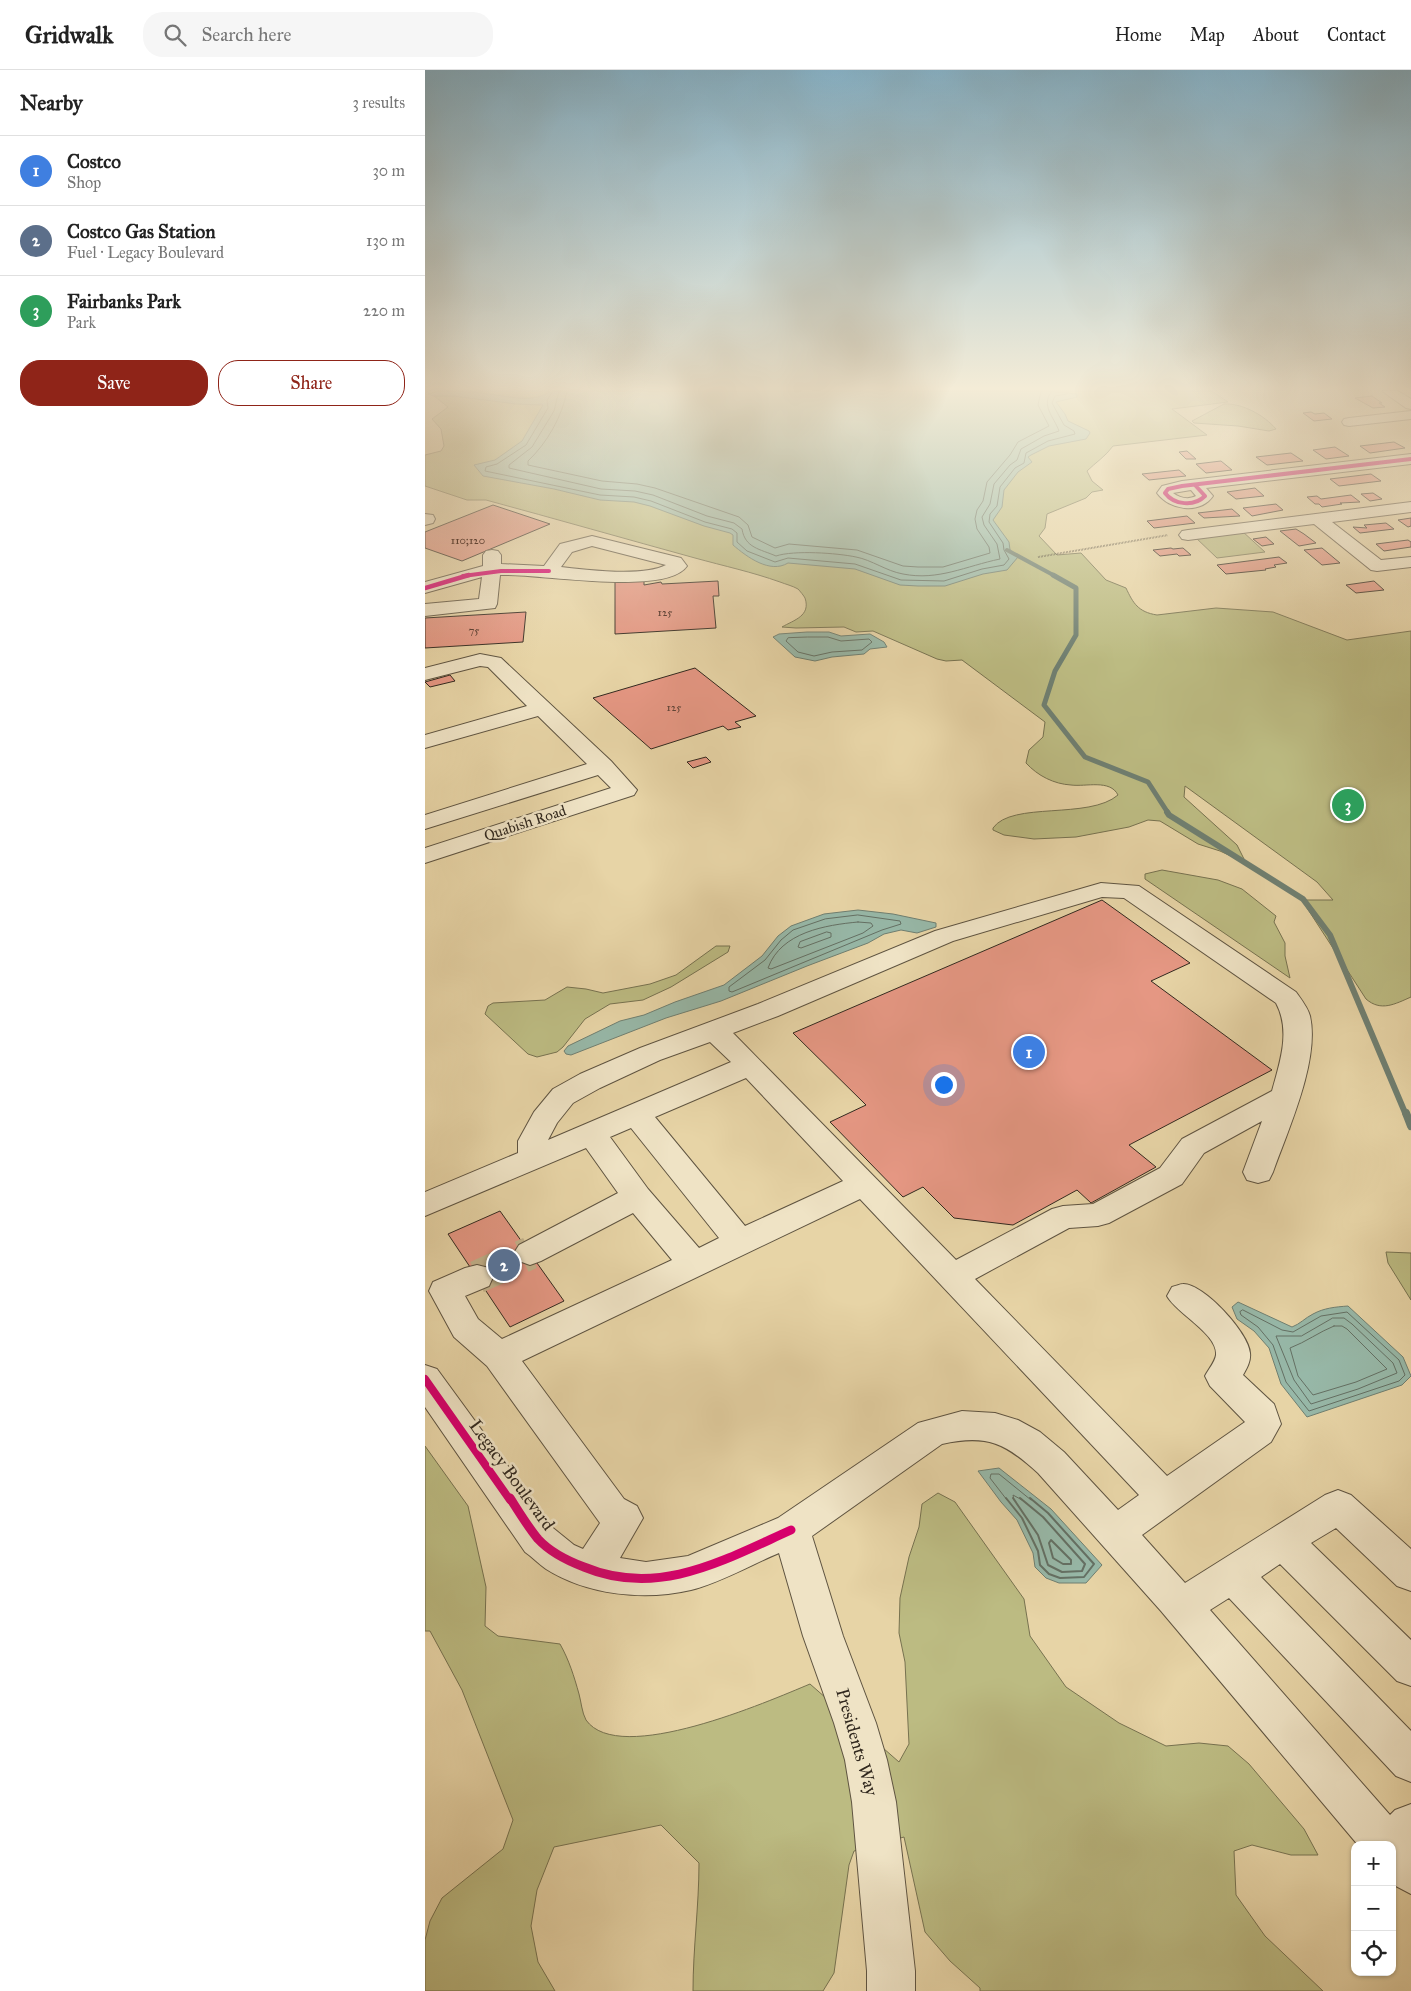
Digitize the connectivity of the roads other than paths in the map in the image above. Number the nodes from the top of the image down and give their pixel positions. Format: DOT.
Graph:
graph roads {
  1 [pos="1224,481"];
  2 [pos="1165,493"];
  3 [pos="1411,507"];
  4 [pos="1318,519"];
  5 [pos="1188,535"];
  6 [pos="492,562"];
  7 [pos="1411,562"];
  8 [pos="549,571"];
  9 [pos="425,588"];
  10 [pos="425,610"];
  11 [pos="425,674"];
  12 [pos="542,708"];
  13 [pos="425,742"];
  14 [pos="603,766"];
  15 [pos="425,822"];
  16 [pos="425,856"];
  17 [pos="714,1030"];
  18 [pos="750,1065"];
  19 [pos="1285,1096"];
  20 [pos="636,1114"];
  21 [pos="591,1133"];
  22 [pos="533,1158"];
  23 [pos="1258,1172"];
  24 [pos="864,1184"];
  25 [pos="637,1197"];
  26 [pos="425,1204"];
  27 [pos="740,1242"];
  28 [pos="530,1254"];
  29 [pos="693,1264"];
  30 [pos="953,1276"];
  31 [pos="477,1277"];
  32 [pos="1183,1296"];
  33 [pos="499,1356"];
  34 [pos="425,1379"];
  35 [pos="1165,1497"];
  36 [pos="791,1530"];
  37 [pos="1115,1533"];
  38 [pos="1283,1541"];
  39 [pos="591,1571"];
  40 [pos="1232,1574"];
  41 [pos="1411,1574"];
  42 [pos="1181,1607"];
  43 [pos="1411,1667"];
  44 [pos="1411,1761"];
  45 [pos="1411,1826"];
  46 [pos="1385,1841"];
  47 [pos="1393,1841"];
  48 [pos="1396,1855"];
  49 [pos="1411,1871"];
  50 [pos="891,1981"];
  1 -- 2 [label="street"];
  3 -- 4 [label="street"];
  4 -- 5 [label="street"];
  4 -- 7 [label="street"];
  6 -- 8 [label="street"];
  6 -- 9 [label="street"];
  6 -- 10 [label="street"];
  8 -- 8 [label="street"];
  11 -- 12 [label="street"];
  12 -- 13 [label="street"];
  12 -- 14 [label="street"];
  14 -- 15 [label="street"];
  14 -- 16 [label="street, Quabish Road"];
  17 -- 18 [label="street"];
  17 -- 19 [label="street"];
  17 -- 22 [label="street"];
  18 -- 20 [label="street"];
  18 -- 24 [label="street"];
  19 -- 23 [label="street"];
  19 -- 30 [label="street"];
  20 -- 21 [label="street"];
  20 -- 27 [label="street"];
  21 -- 22 [label="street"];
  21 -- 25 [label="street"];
  22 -- 26 [label="street"];
  24 -- 27 [label="street"];
  24 -- 30 [label="street"];
  25 -- 28 [label="street"];
  25 -- 29 [label="street"];
  27 -- 29 [label="street"];
  29 -- 33 [label="street"];
  30 -- 35 [label="street"];
  31 -- 33 [label="street"];
  32 -- 35 [label="street"];
  33 -- 39 [label="street"];
  34 -- 39 [label="street, Legacy Boulevard"];
  35 -- 37 [label="street"];
  36 -- 37 [label="street, Legacy Boulevard"];
  36 -- 39 [label="street, Legacy Boulevard"];
  36 -- 50 [label="street, Presidents Way"];
  37 -- 42 [label="street, Legacy Boulevard"];
  38 -- 40 [label="street"];
  38 -- 41 [label="street"];
  38 -- 43 [label="street"];
  40 -- 42 [label="street"];
  40 -- 44 [label="street"];
  42 -- 46 [label="street, Legacy Boulevard"];
  45 -- 47 [label="street"];
  48 -- 49 [label="street"];
}
